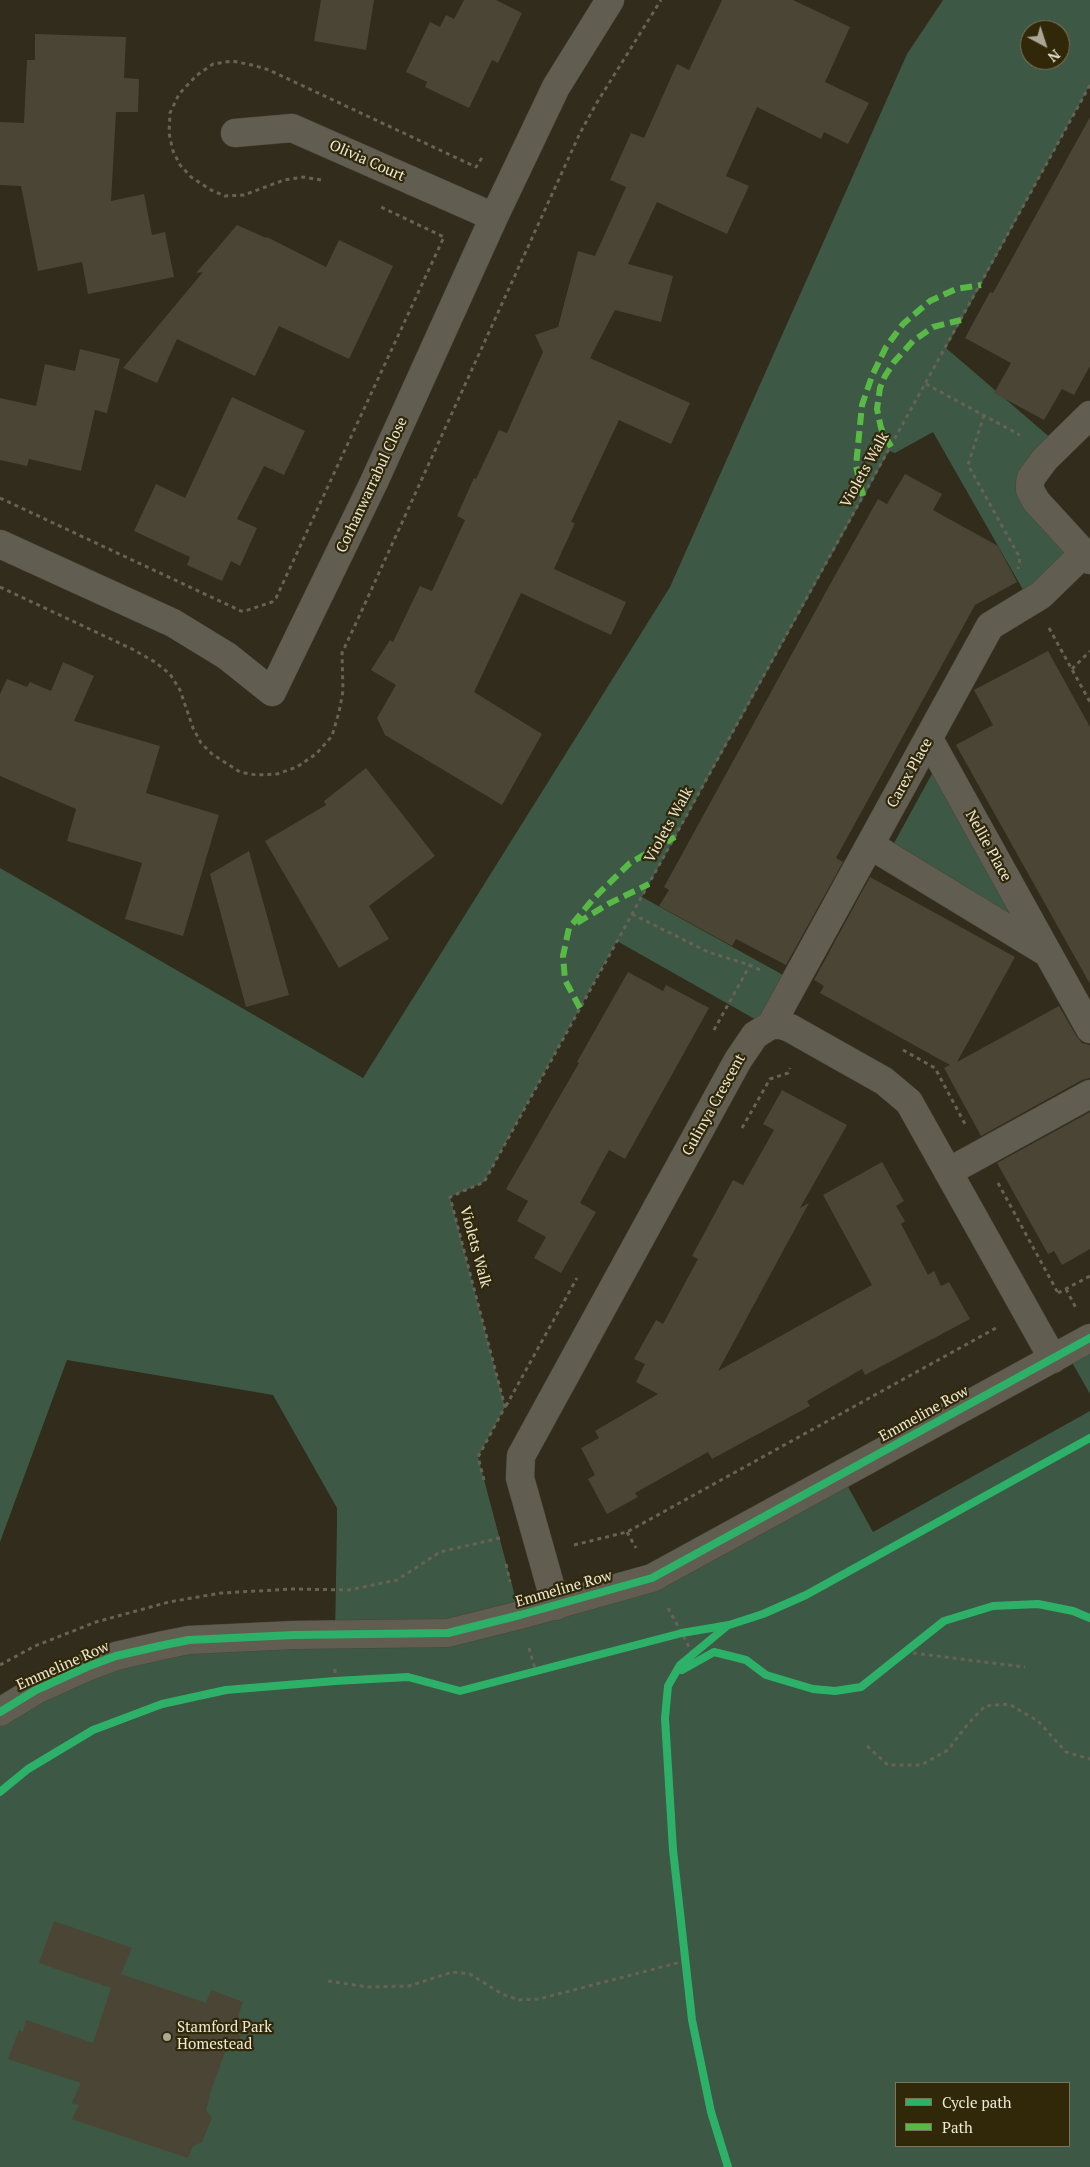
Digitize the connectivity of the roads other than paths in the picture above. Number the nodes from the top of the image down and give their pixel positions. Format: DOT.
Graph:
graph roads {
  1 [pos="610,0"];
  2 [pos="235,133"];
  3 [pos="494,217"];
  4 [pos="1090,415"];
  5 [pos="0,544"];
  6 [pos="1087,556"];
  7 [pos="929,739"];
  8 [pos="870,845"];
  9 [pos="1048,953"];
  10 [pos="771,1025"];
  11 [pos="1090,1029"];
  12 [pos="1090,1094"];
  13 [pos="948,1172"];
  14 [pos="1090,1338"];
  15 [pos="1053,1358"];
  16 [pos="556,1606"];
  17 [pos="0,1712"];
  1 -- 3 [label="street, Corhanwarrabul Close"];
  2 -- 3 [label="street, Olivia Court"];
  3 -- 5 [label="street, Corhanwarrabul Close"];
  4 -- 6 [label="street"];
  6 -- 7 [label="street, Carex Place"];
  7 -- 8 [label="street, Carex Place"];
  7 -- 9 [label="street, Nellie Place"];
  8 -- 9 [label="street, Nellie Place"];
  8 -- 10 [label="street, Carex Place"];
  9 -- 11 [label="street, Nellie Place"];
  10 -- 13 [label="street"];
  10 -- 16 [label="street, Gulinya Crescent"];
  12 -- 13 [label="street"];
  13 -- 15 [label="street"];
  14 -- 15 [label="street, Emmeline Row"];
  15 -- 16 [label="street, Emmeline Row"];
  16 -- 17 [label="street, Emmeline Row"];
}
